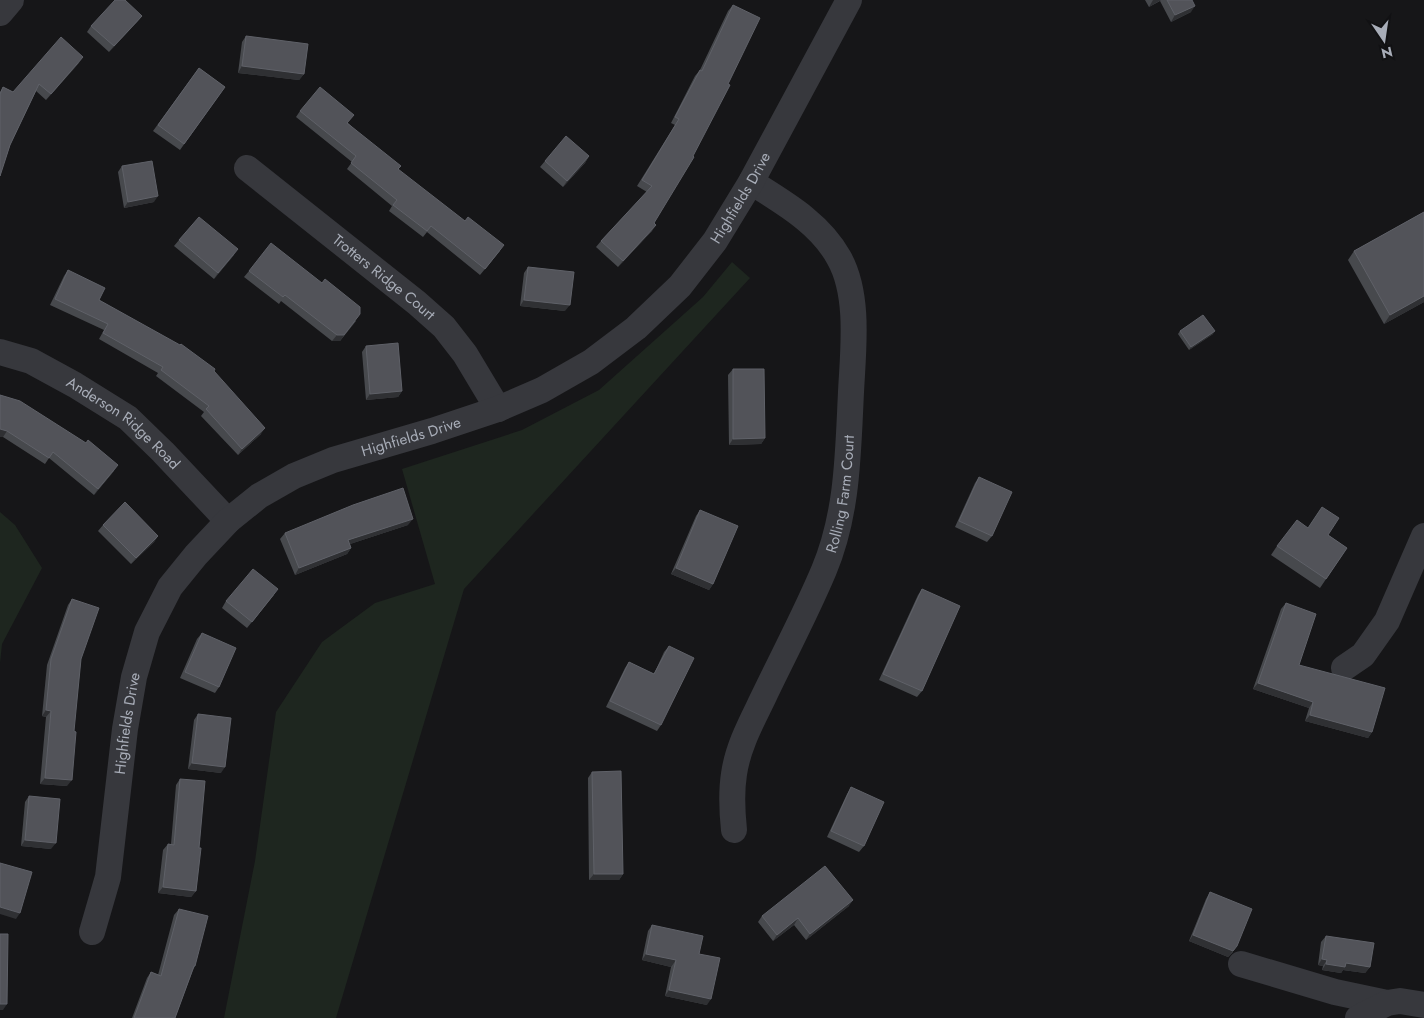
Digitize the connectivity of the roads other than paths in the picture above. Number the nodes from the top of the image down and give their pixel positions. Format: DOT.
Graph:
graph roads {
  1 [pos="11,0"];
  2 [pos="849,0"];
  3 [pos="0,13"];
  4 [pos="246,168"];
  5 [pos="752,182"];
  6 [pos="0,352"];
  7 [pos="498,409"];
  8 [pos="228,521"];
  9 [pos="1424,536"];
  10 [pos="1344,668"];
  11 [pos="734,830"];
  12 [pos="92,932"];
  13 [pos="1241,964"];
  14 [pos="1387,1003"];
  15 [pos="1424,1005"];
  16 [pos="1358,1018"];
  1 -- 3 [label="street"];
  2 -- 5 [label="street, Highfields Drive"];
  4 -- 7 [label="street, Trotters Ridge Court"];
  5 -- 7 [label="street, Highfields Drive"];
  5 -- 11 [label="street, Rolling Farm Court"];
  6 -- 8 [label="street, Anderson Ridge Road"];
  7 -- 8 [label="street, Highfields Drive"];
  8 -- 12 [label="street, Highfields Drive"];
  9 -- 10 [label="street"];
  13 -- 14 [label="street"];
  14 -- 15 [label="street"];
  14 -- 16 [label="street"];
}
